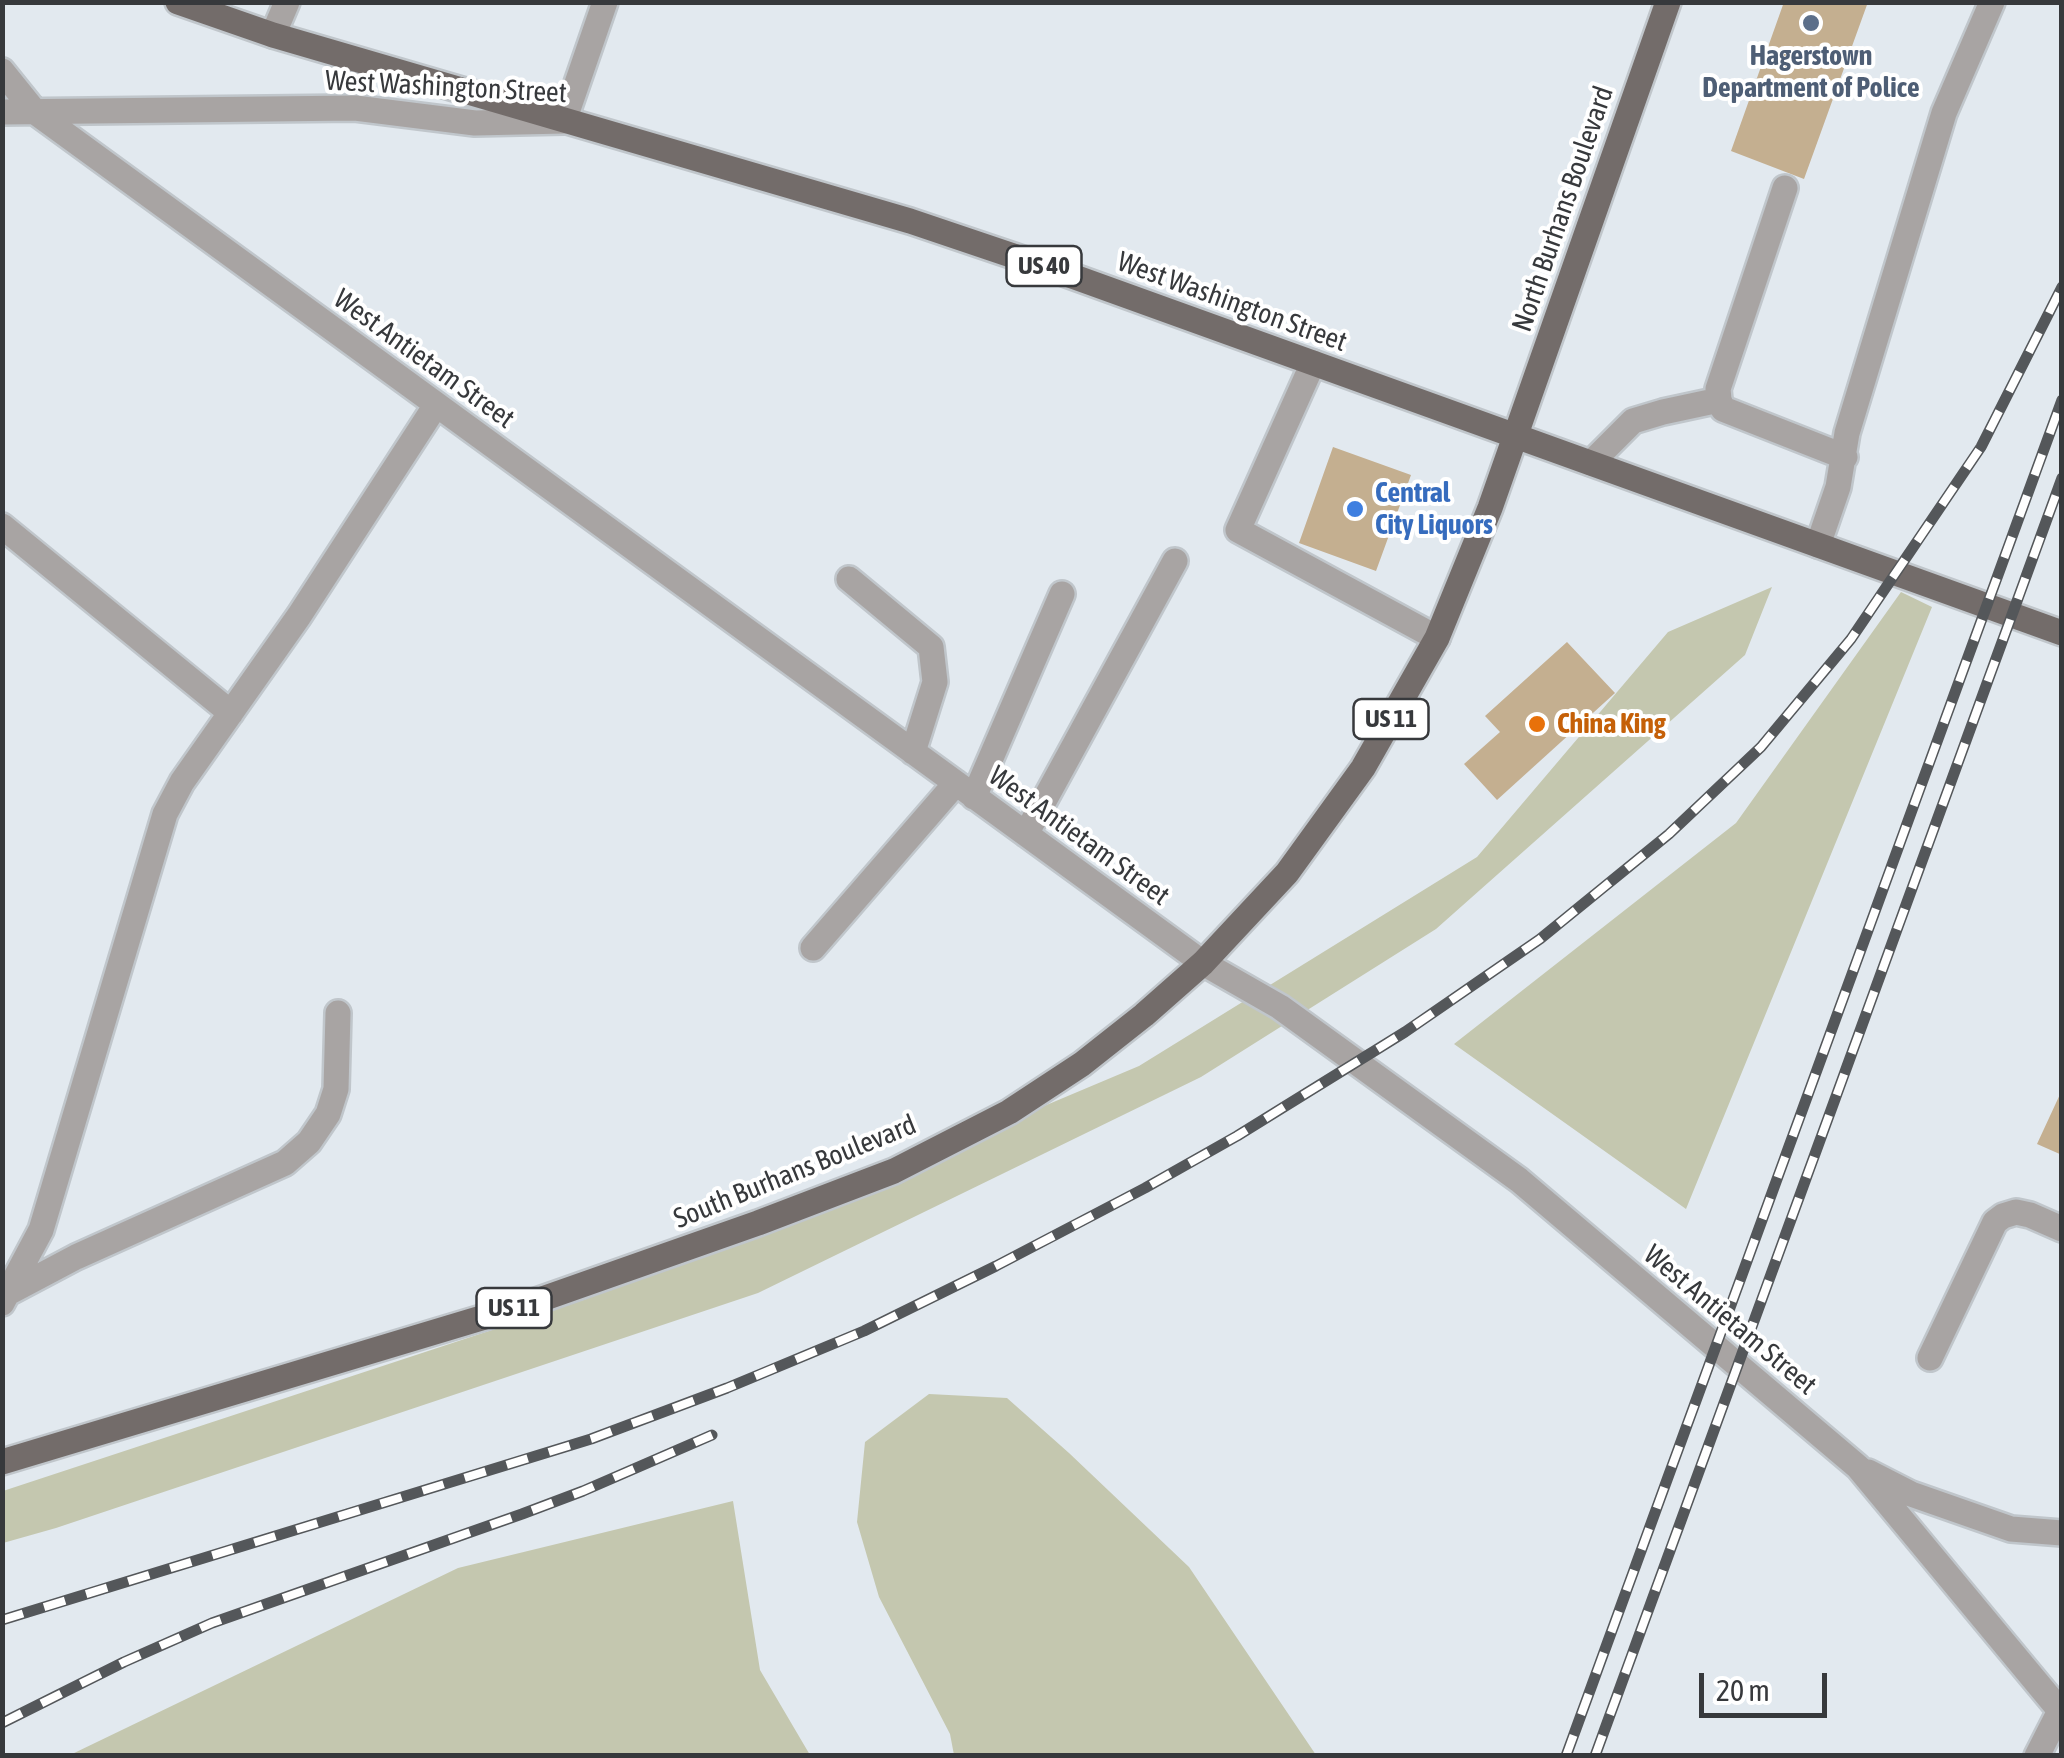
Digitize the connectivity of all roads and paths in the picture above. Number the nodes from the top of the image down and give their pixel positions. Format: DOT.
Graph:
graph roads {
  1 [pos="178,2"];
  2 [pos="287,2"];
  3 [pos="605,2"];
  4 [pos="1668,2"];
  5 [pos="1992,2"];
  6 [pos="272,34"];
  7 [pos="2,71"];
  8 [pos="2,112"];
  9 [pos="35,112"];
  10 [pos="564,121"];
  11 [pos="1785,188"];
  12 [pos="1313,362"];
  13 [pos="1719,400"];
  14 [pos="436,405"];
  15 [pos="1515,436"];
  16 [pos="1844,457"];
  17 [pos="1591,463"];
  18 [pos="2,526"];
  19 [pos="1818,545"];
  20 [pos="1175,561"];
  21 [pos="849,578"];
  22 [pos="1062,594"];
  23 [pos="2062,632"];
  24 [pos="1437,638"];
  25 [pos="231,713"];
  26 [pos="913,752"];
  27 [pos="965,790"];
  28 [pos="1026,834"];
  29 [pos="813,948"];
  30 [pos="1203,963"];
  31 [pos="338,1013"];
  32 [pos="2062,1229"];
  33 [pos="5,1298"];
  34 [pos="1930,1358"];
  35 [pos="2,1462"];
  36 [pos="1858,1467"];
  37 [pos="2062,1532"];
  38 [pos="2061,1711"];
  39 [pos="2037,1756"];
  1 -- 6 [label="main road, US 40"];
  2 -- 6 [label="street"];
  3 -- 10 [label="street"];
  4 -- 15 [label="main road, North Burhans Boulevard / US 11"];
  5 -- 16 [label="street"];
  6 -- 10 [label="main road, US 40"];
  7 -- 9 [label="street, West Antietam Street"];
  8 -- 9 [label="street, West Washington Street"];
  9 -- 10 [label="street, West Washington Street"];
  9 -- 14 [label="street, West Antietam Street"];
  10 -- 12 [label="main road, West Washington Street / US 40"];
  11 -- 13 [label="street"];
  12 -- 15 [label="main road, West Washington Street / US 40"];
  12 -- 24 [label="street"];
  13 -- 16 [label="street"];
  13 -- 17 [label="street"];
  14 -- 25 [label="street"];
  14 -- 26 [label="street, West Antietam Street"];
  15 -- 17 [label="main road, West Washington Street / US 40"];
  15 -- 24 [label="main road, South Burhans Boulevard / US 11"];
  16 -- 19 [label="street"];
  17 -- 19 [label="main road, West Washington Street / US 40"];
  18 -- 25 [label="street"];
  19 -- 23 [label="main road, West Washington Street / US 40"];
  20 -- 28 [label="street"];
  21 -- 26 [label="street"];
  22 -- 27 [label="street"];
  24 -- 30 [label="main road, South Burhans Boulevard / US 11"];
  25 -- 33 [label="street"];
  26 -- 27 [label="street, West Antietam Street"];
  27 -- 28 [label="street, West Antietam Street"];
  27 -- 29 [label="street"];
  28 -- 30 [label="street, West Antietam Street"];
  30 -- 35 [label="main road, South Burhans Boulevard / US 11"];
  30 -- 36 [label="street, West Antietam Street"];
  31 -- 33 [label="street"];
  32 -- 34 [label="street"];
  36 -- 37 [label="street"];
  36 -- 38 [label="street, West Antietam Street"];
  38 -- 39 [label="street"];
}
